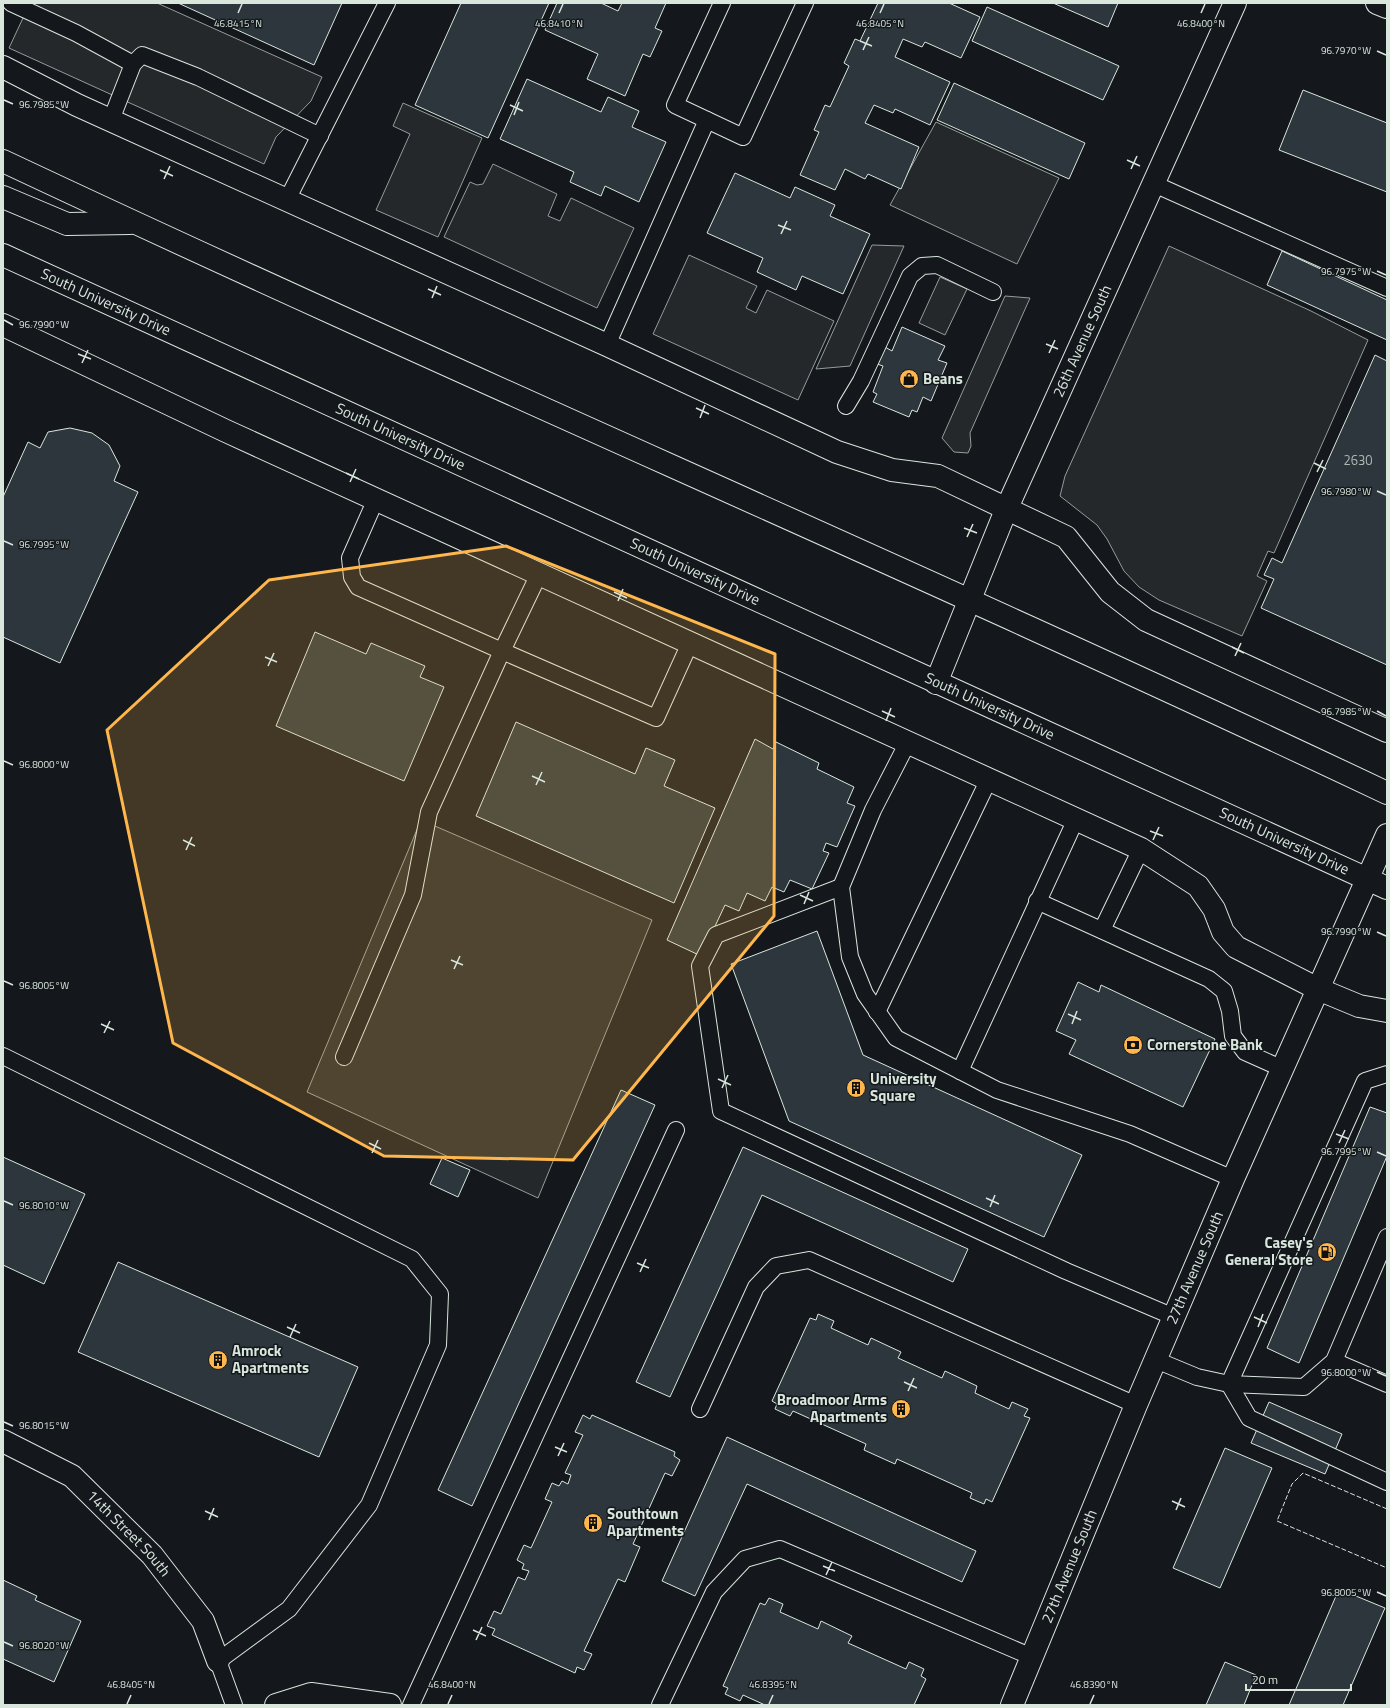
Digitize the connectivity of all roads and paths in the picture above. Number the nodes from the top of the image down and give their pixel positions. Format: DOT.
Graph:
graph roads {
  1 [pos="11,3"];
  2 [pos="387,3"];
  3 [pos="722,3"];
  4 [pos="806,3"];
  5 [pos="1235,3"];
  6 [pos="1377,3"];
  7 [pos="1387,7"];
  8 [pos="133,64"];
  9 [pos="3,67"];
  10 [pos="111,120"];
  11 [pos="708,120"];
  12 [pos="320,136"];
  13 [pos="3,161"];
  14 [pos="1154,184"];
  15 [pos="3,197"];
  16 [pos="287,200"];
  17 [pos="135,223"];
  18 [pos="3,255"];
  19 [pos="1387,288"];
  20 [pos="992,292"];
  21 [pos="3,325"];
  22 [pos="607,345"];
  23 [pos="846,406"];
  24 [pos="376,499"];
  25 [pos="1006,510"];
  26 [pos="539,574"];
  27 [pos="969,600"];
  28 [pos="690,643"];
  29 [pos="502,651"];
  30 [pos="936,682"];
  31 [pos="1387,731"];
  32 [pos="908,742"];
  33 [pos="988,779"];
  34 [pos="1387,794"];
  35 [pos="1076,819"];
  36 [pos="1387,834"];
  37 [pos="1141,850"];
  38 [pos="1366,878"];
  39 [pos="841,887"];
  40 [pos="1387,888"];
  41 [pos="1038,901"];
  42 [pos="1102,930"];
  43 [pos="1318,989"];
  44 [pos="1387,1011"];
  45 [pos="876,1012"];
  46 [pos="3,1056"];
  47 [pos="344,1057"];
  48 [pos="1283,1069"];
  49 [pos="960,1070"];
  50 [pos="1387,1074"];
  51 [pos="676,1130"];
  52 [pos="1233,1179"];
  53 [pos="1387,1237"];
  54 [pos="1174,1317"];
  55 [pos="1156,1360"];
  56 [pos="1334,1361"];
  57 [pos="1229,1384"];
  58 [pos="1387,1384"];
  59 [pos="1136,1405"];
  60 [pos="700,1409"];
  61 [pos="3,1441"];
  62 [pos="1387,1482"];
  63 [pos="1032,1657"];
  64 [pos="218,1661"];
  65 [pos="234,1705"];
  66 [pos="276,1705"];
  67 [pos="390,1705"];
  68 [pos="411,1705"];
  69 [pos="660,1705"];
  70 [pos="1012,1705"];
  1 -- 8 [label="lane"];
  2 -- 12 [label="lane"];
  3 -- 11 [label="lane"];
  4 -- 11 [label="lane"];
  5 -- 14 [label="street, 26th Avenue South"];
  6 -- 7 [label="street"];
  8 -- 10 [label="lane"];
  8 -- 12 [label="lane"];
  9 -- 10 [label="street"];
  10 -- 16 [label="street"];
  11 -- 22 [label="lane"];
  12 -- 16 [label="lane"];
  13 -- 17 [label="street"];
  14 -- 19 [label="lane"];
  14 -- 25 [label="street, 26th Avenue South"];
  15 -- 17 [label="street"];
  16 -- 22 [label="street"];
  17 -- 27 [label="street"];
  18 -- 30 [label="street, South University Drive"];
  20 -- 23 [label="lane"];
  21 -- 24 [label="street"];
  22 -- 25 [label="street"];
  24 -- 26 [label="street"];
  24 -- 29 [label="lane"];
  25 -- 27 [label="street, 26th Avenue South"];
  25 -- 31 [label="street"];
  26 -- 28 [label="street"];
  26 -- 29 [label="lane"];
  27 -- 30 [label="street, 26th Avenue South"];
  27 -- 34 [label="street"];
  28 -- 29 [label="lane"];
  28 -- 32 [label="street"];
  29 -- 47 [label="lane"];
  30 -- 38 [label="street, South University Drive"];
  32 -- 33 [label="street"];
  32 -- 39 [label="lane"];
  33 -- 35 [label="street"];
  33 -- 45 [label="lane"];
  35 -- 37 [label="street"];
  35 -- 41 [label="lane"];
  36 -- 38 [label="street, 27th Avenue South"];
  37 -- 42 [label="lane"];
  37 -- 43 [label="street"];
  38 -- 40 [label="street, South University Drive"];
  38 -- 43 [label="street, 27th Avenue South"];
  39 -- 45 [label="lane"];
  39 -- 54 [label="lane"];
  41 -- 42 [label="lane"];
  41 -- 49 [label="lane"];
  42 -- 48 [label="lane"];
  43 -- 44 [label="street"];
  43 -- 48 [label="street, 27th Avenue South"];
  45 -- 49 [label="lane"];
  46 -- 64 [label="lane"];
  48 -- 52 [label="street, 27th Avenue South"];
  49 -- 52 [label="lane"];
  50 -- 57 [label="lane"];
  51 -- 68 [label="lane"];
  52 -- 54 [label="street, 27th Avenue South"];
  53 -- 56 [label="lane"];
  54 -- 55 [label="street, 27th Avenue South"];
  55 -- 57 [label="lane"];
  55 -- 59 [label="street, 27th Avenue South"];
  56 -- 57 [label="lane"];
  56 -- 58 [label="lane"];
  57 -- 62 [label="lane"];
  59 -- 60 [label="lane"];
  59 -- 63 [label="street, 27th Avenue South"];
  61 -- 64 [label="street, 14th Street South"];
  63 -- 69 [label="lane"];
  63 -- 70 [label="street, 27th Avenue South"];
  64 -- 65 [label="lane"];
  66 -- 67 [label="street"];
}
